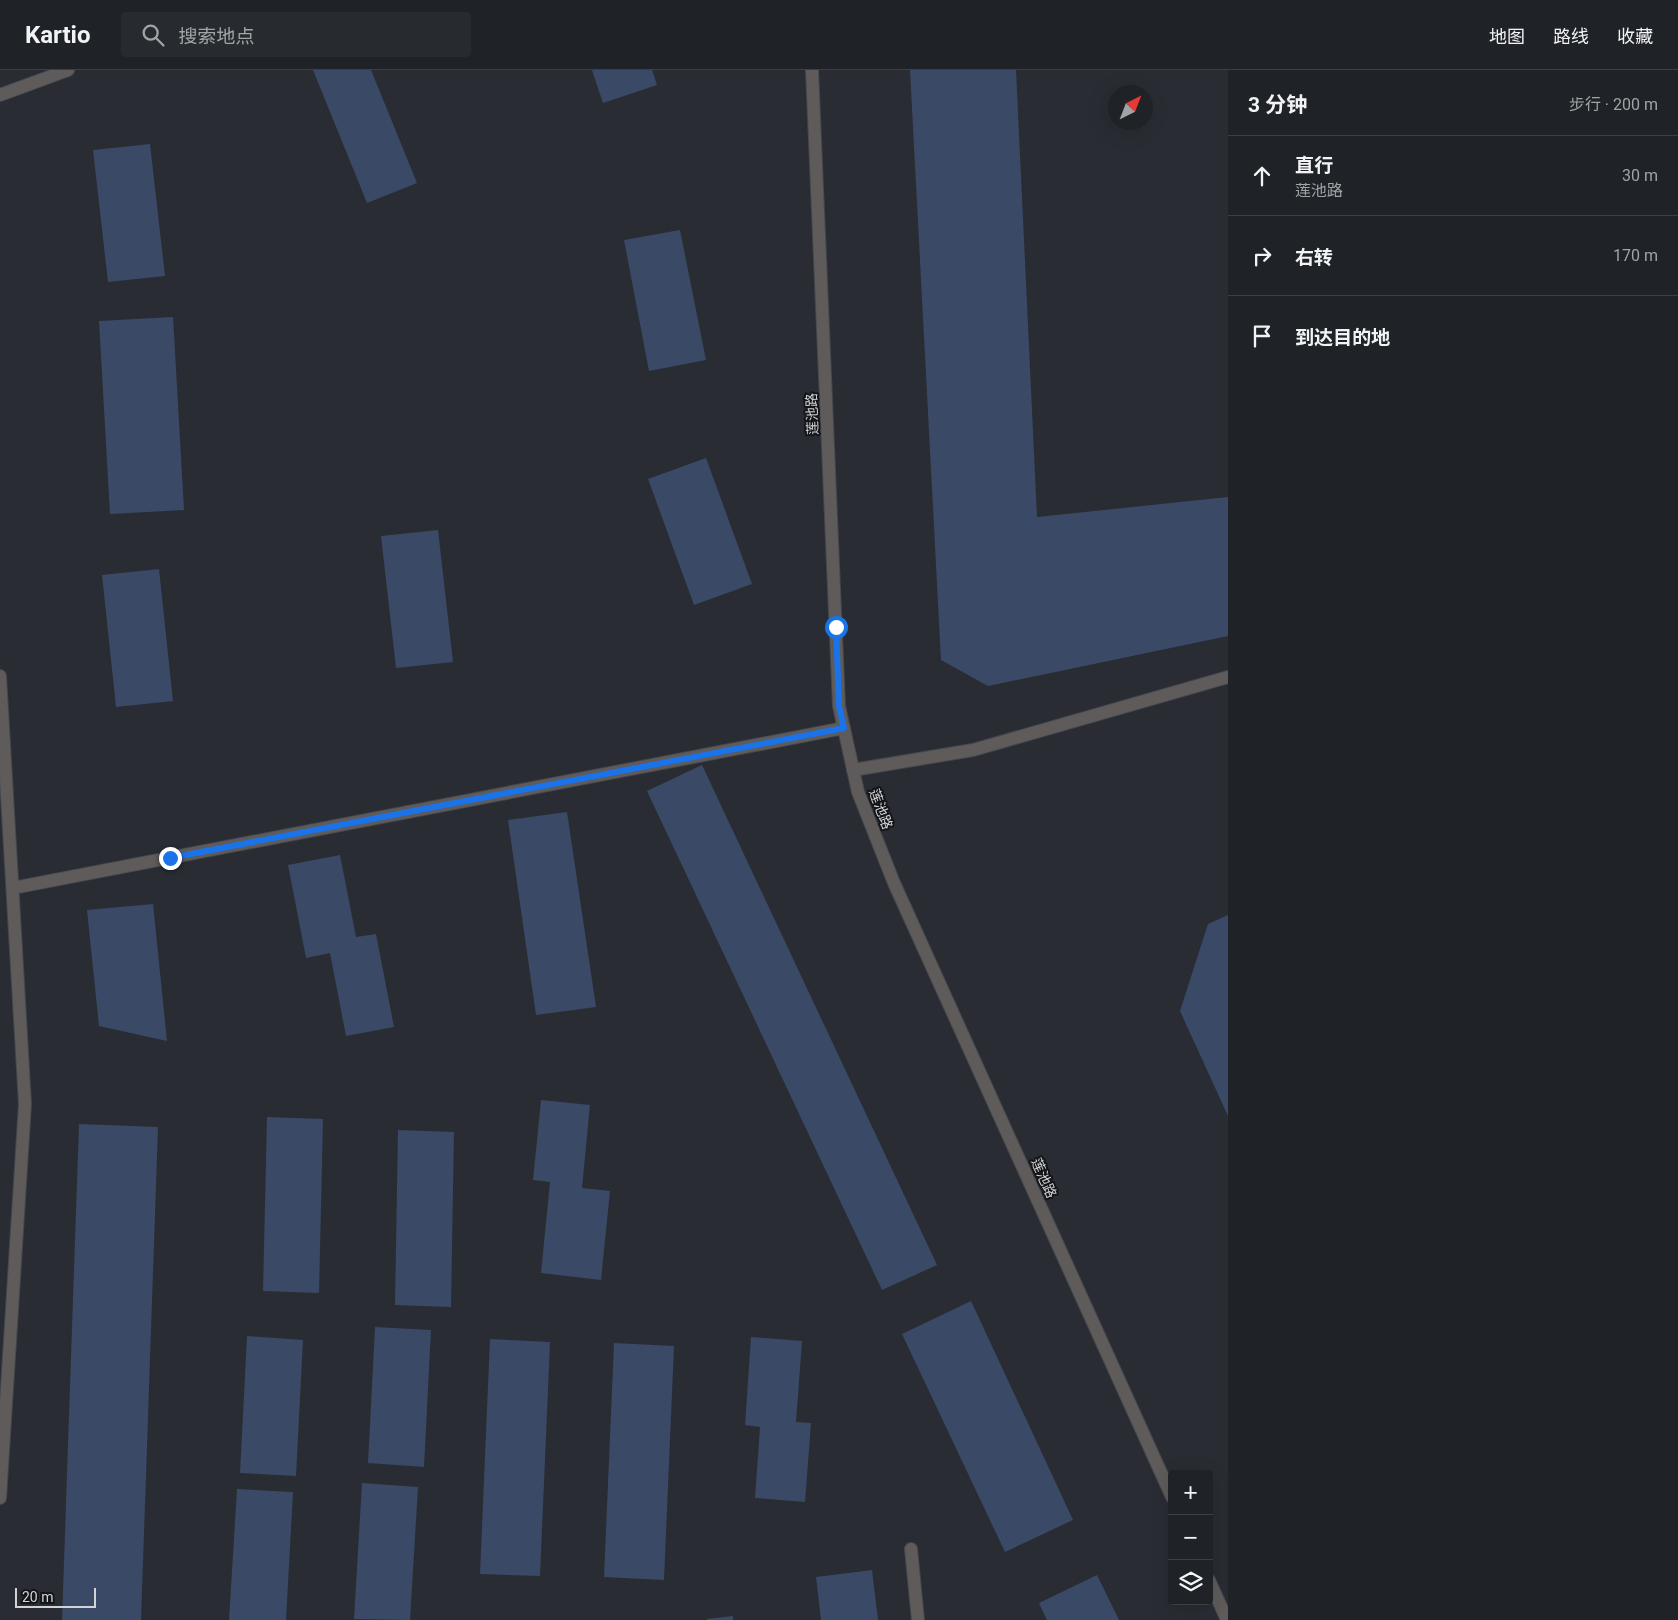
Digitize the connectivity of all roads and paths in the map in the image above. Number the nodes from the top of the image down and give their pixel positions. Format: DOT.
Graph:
graph roads {
  1 [pos="68,70"];
  2 [pos="812,70"];
  3 [pos="0,95"];
  4 [pos="0,676"];
  5 [pos="1228,677"];
  6 [pos="844,728"];
  7 [pos="853,770"];
  8 [pos="13,888"];
  9 [pos="1168,1488"];
  10 [pos="0,1498"];
  11 [pos="911,1549"];
  12 [pos="1213,1589"];
  13 [pos="918,1620"];
  14 [pos="1227,1620"];
  1 -- 3 [label="street"];
  2 -- 6 [label="street, 莲池路"];
  4 -- 8 [label="street"];
  5 -- 7 [label="street"];
  6 -- 7 [label="street, 莲池路"];
  6 -- 8 [label="street"];
  7 -- 9 [label="street, 莲池路"];
  8 -- 10 [label="street"];
  11 -- 13 [label="street"];
  12 -- 14 [label="street"];
}
